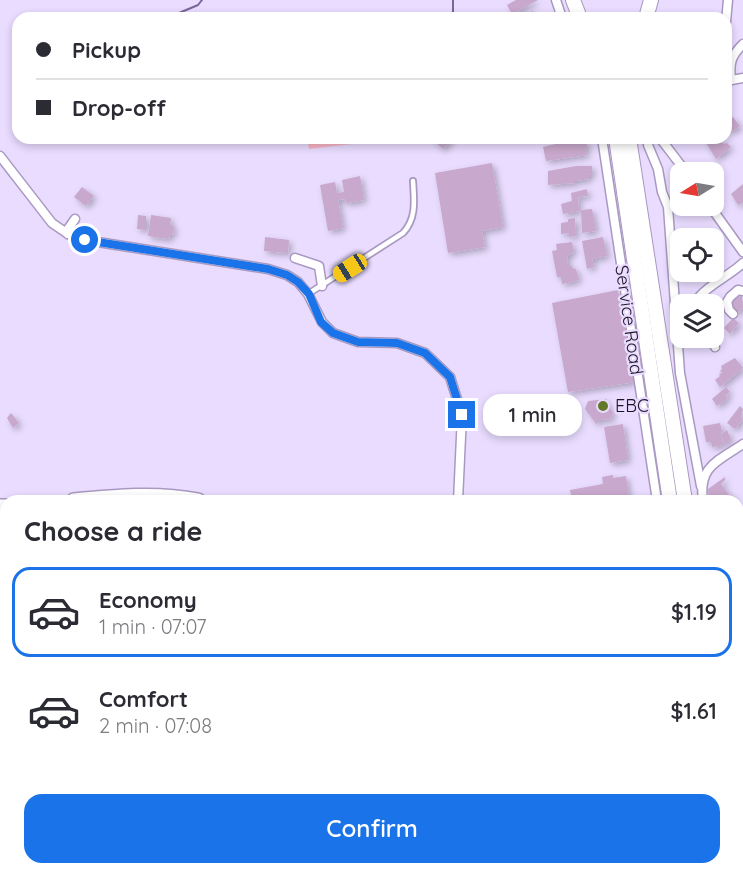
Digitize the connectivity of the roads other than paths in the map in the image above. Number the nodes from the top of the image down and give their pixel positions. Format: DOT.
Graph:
graph roads {
  1 [pos="743,44"];
  2 [pos="732,57"];
  3 [pos="603,144"];
  4 [pos="617,144"];
  5 [pos="630,144"];
  6 [pos="648,144"];
  7 [pos="665,144"];
  8 [pos="0,156"];
  9 [pos="678,162"];
  10 [pos="413,181"];
  11 [pos="717,216"];
  12 [pos="75,219"];
  13 [pos="68,234"];
  14 [pos="743,252"];
  15 [pos="295,258"];
  16 [pos="743,263"];
  17 [pos="322,285"];
  18 [pos="743,291"];
  19 [pos="309,294"];
  20 [pos="701,294"];
  21 [pos="733,314"];
  22 [pos="743,444"];
  23 [pos="701,486"];
  24 [pos="458,495"];
  25 [pos="656,495"];
  26 [pos="669,495"];
  27 [pos="684,495"];
  28 [pos="702,495"];
  1 -- 2 [label="street"];
  3 -- 25 [label="street, Service Road"];
  4 -- 26 [label="main road"];
  5 -- 27 [label="main road"];
  6 -- 23 [label="street"];
  7 -- 9 [label="street"];
  8 -- 13 [label="street"];
  10 -- 17 [label="lane"];
  11 -- 14 [label="street"];
  12 -- 13 [label="street"];
  13 -- 19 [label="street"];
  15 -- 17 [label="street"];
  16 -- 20 [label="street"];
  17 -- 19 [label="lane"];
  18 -- 21 [label="street"];
  19 -- 24 [label="street"];
  22 -- 23 [label="street"];
  23 -- 28 [label="street"];
}
